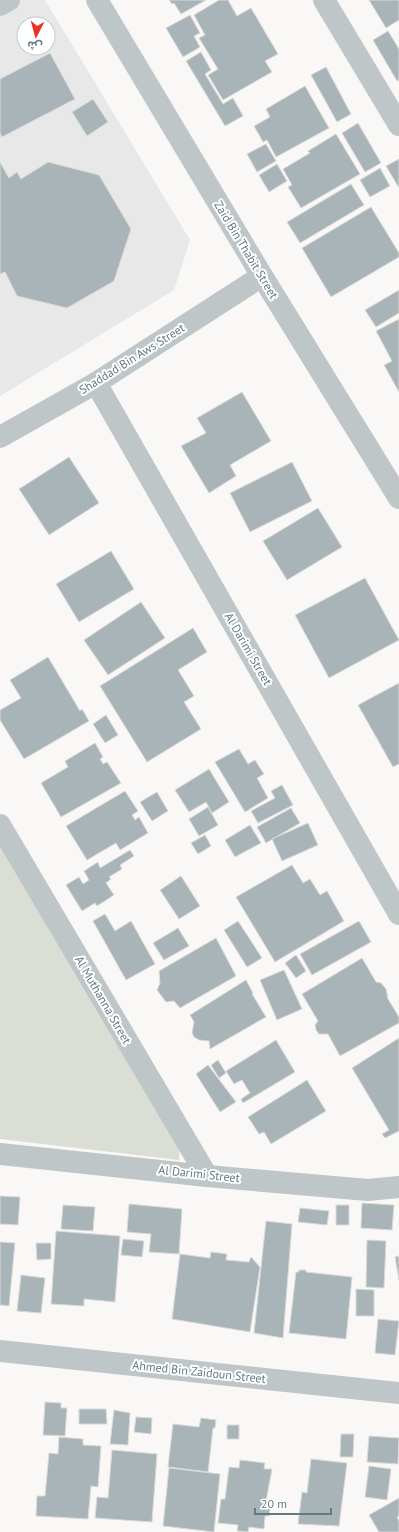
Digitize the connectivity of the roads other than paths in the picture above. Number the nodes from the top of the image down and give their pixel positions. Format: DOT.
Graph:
graph roads {
  1 [pos="9,0"];
  2 [pos="97,0"];
  3 [pos="324,0"];
  4 [pos="0,5"];
  5 [pos="399,125"];
  6 [pos="262,276"];
  7 [pos="96,383"];
  8 [pos="0,437"];
  9 [pos="399,498"];
  10 [pos="0,825"];
  11 [pos="399,914"];
  12 [pos="0,1154"];
  13 [pos="207,1176"];
  14 [pos="399,1187"];
  15 [pos="0,1351"];
  16 [pos="0,1354"];
  17 [pos="399,1393"];
  1 -- 4 [label="street"];
  2 -- 6 [label="street, Zaid Bin Thabit Street"];
  3 -- 5 [label="street"];
  6 -- 7 [label="street, Shaddad Bin Aws Street"];
  6 -- 9 [label="street, Zaid Bin Thabit Street"];
  7 -- 8 [label="street, Shaddad Bin Aws Street"];
  7 -- 11 [label="street, Al Darimi Street"];
  10 -- 13 [label="street, Al Muthanna Street"];
  12 -- 13 [label="street, Al Darimi Street"];
  13 -- 14 [label="street, Al Darimi Street"];
  15 -- 16 [label="street"];
  15 -- 17 [label="street, Ahmed Bin Zaidoun Street"];
}
